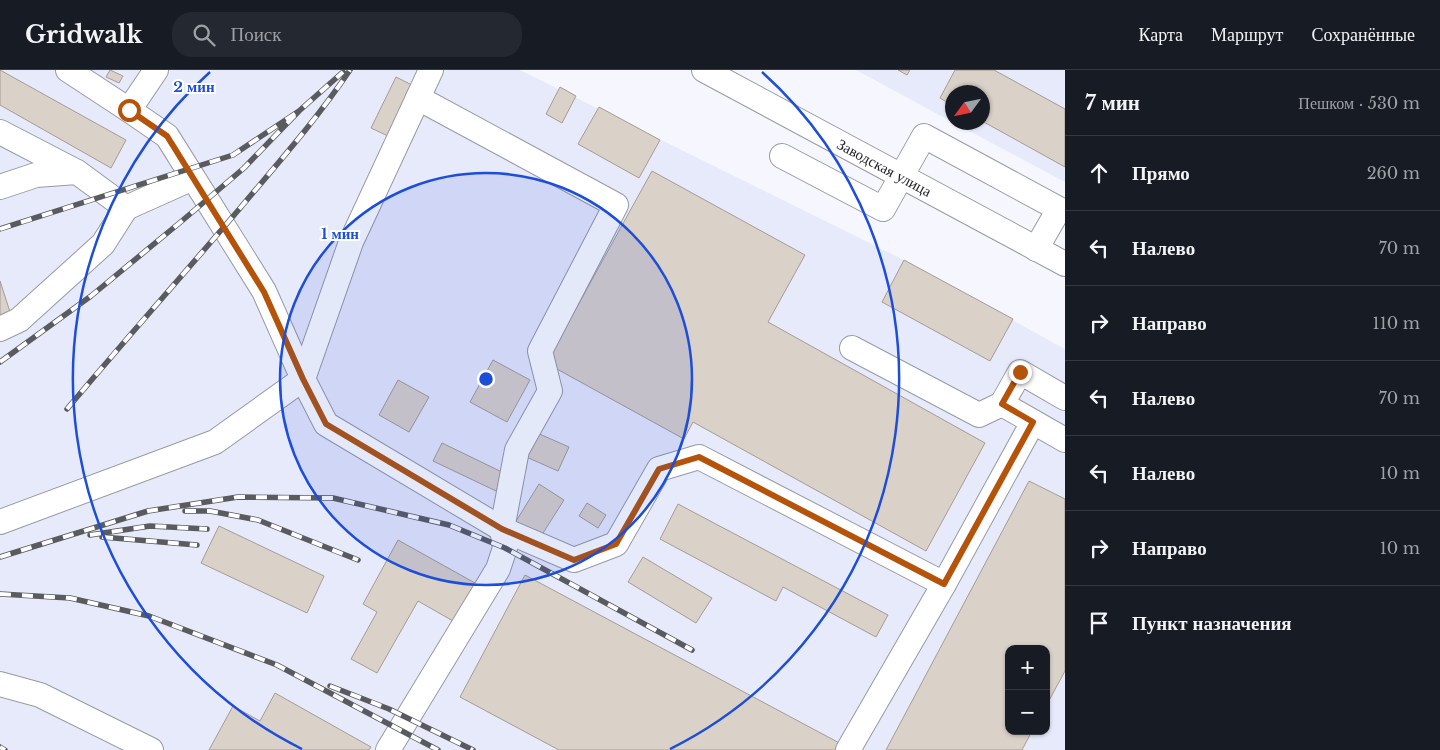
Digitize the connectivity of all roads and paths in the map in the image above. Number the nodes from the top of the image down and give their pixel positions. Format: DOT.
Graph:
graph roads {
  1 [pos="68,70"];
  2 [pos="156,70"];
  3 [pos="431,70"];
  4 [pos="704,70"];
  5 [pos="418,98"];
  6 [pos="129,110"];
  7 [pos="0,132"];
  8 [pos="782,156"];
  9 [pos="77,172"];
  10 [pos="901,176"];
  11 [pos="192,178"];
  12 [pos="0,187"];
  13 [pos="126,208"];
  14 [pos="1036,249"];
  15 [pos="1065,264"];
  16 [pos="0,329"];
  17 [pos="852,348"];
  18 [pos="303,379"];
  19 [pos="1065,398"];
  20 [pos="1002,404"];
  21 [pos="1033,422"];
  22 [pos="1065,440"];
  23 [pos="0,522"];
  24 [pos="502,529"];
  25 [pos="944,584"];
  26 [pos="0,684"];
  27 [pos="151,750"];
  28 [pos="388,750"];
  29 [pos="848,750"];
  1 -- 6 [label="street"];
  2 -- 6 [label="street"];
  3 -- 5 [label="street"];
  4 -- 10 [label="street, Заводская улица"];
  5 -- 18 [label="street"];
  5 -- 24 [label="street"];
  6 -- 11 [label="street"];
  7 -- 9 [label="street"];
  8 -- 10 [label="street"];
  9 -- 12 [label="street"];
  9 -- 13 [label="street"];
  10 -- 14 [label="street, Заводская улица"];
  10 -- 14 [label="street"];
  11 -- 13 [label="street"];
  11 -- 18 [label="street"];
  13 -- 16 [label="street"];
  14 -- 15 [label="street, Заводская улица"];
  17 -- 20 [label="street"];
  18 -- 23 [label="street"];
  18 -- 24 [label="street"];
  19 -- 20 [label="street"];
  20 -- 21 [label="street"];
  21 -- 22 [label="street"];
  21 -- 25 [label="street"];
  24 -- 25 [label="street"];
  24 -- 28 [label="street"];
  25 -- 29 [label="street"];
  26 -- 27 [label="street"];
}
